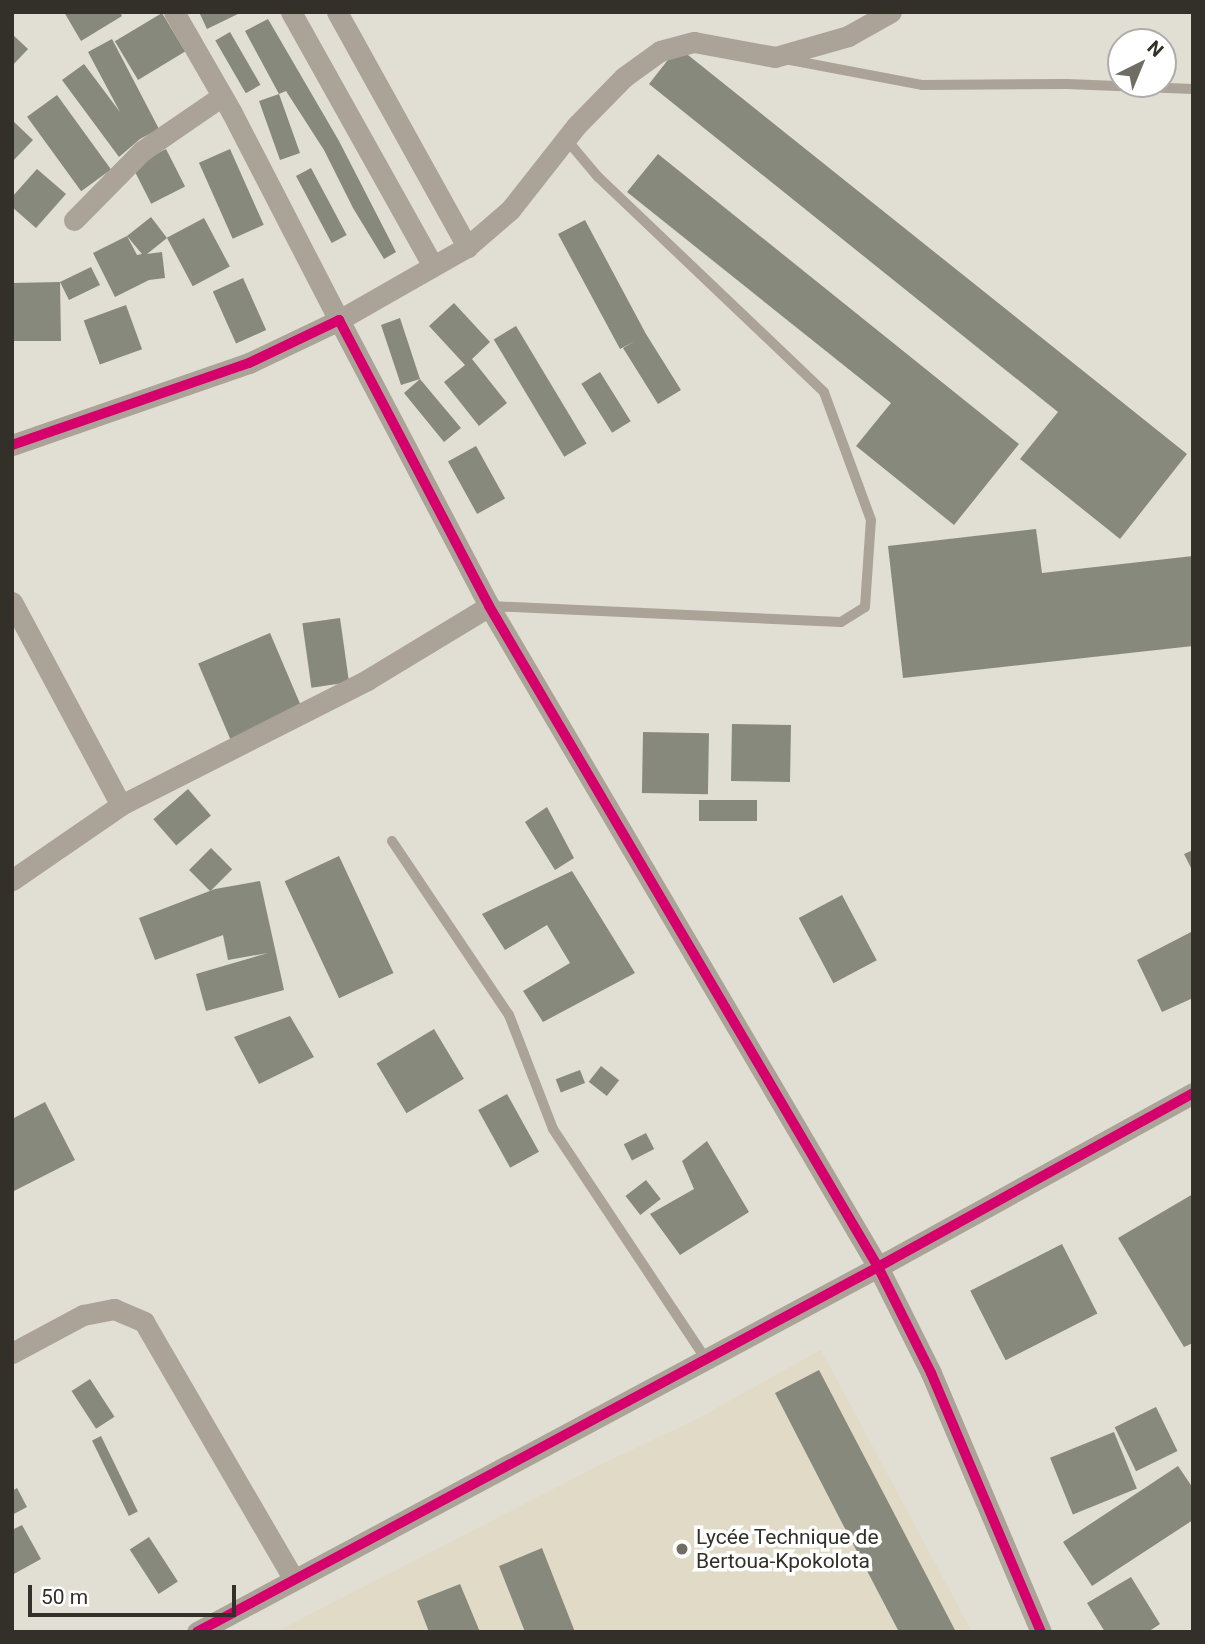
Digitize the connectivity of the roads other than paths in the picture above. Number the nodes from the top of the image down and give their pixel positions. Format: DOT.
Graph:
graph roads {
  1 [pos="174,12"];
  2 [pos="291,12"];
  3 [pos="337,12"];
  4 [pos="891,12"];
  5 [pos="775,57"];
  6 [pos="1193,89"];
  7 [pos="222,96"];
  8 [pos="566,139"];
  9 [pos="74,220"];
  10 [pos="467,247"];
  11 [pos="433,266"];
  12 [pos="338,320"];
  13 [pos="12,445"];
  14 [pos="12,602"];
  15 [pos="489,606"];
  16 [pos="121,805"];
  17 [pos="392,841"];
  18 [pos="12,880"];
  19 [pos="1193,1093"];
  20 [pos="878,1267"];
  21 [pos="12,1353"];
  22 [pos="706,1359"];
  23 [pos="294,1580"];
  24 [pos="197,1632"];
  25 [pos="1041,1632"];
  1 -- 7 [label="street"];
  2 -- 11 [label="street"];
  3 -- 10 [label="street"];
  4 -- 5 [label="street"];
  5 -- 6 [label="lane"];
  5 -- 8 [label="street"];
  7 -- 9 [label="street"];
  7 -- 12 [label="street"];
  8 -- 10 [label="street"];
  8 -- 15 [label="lane"];
  10 -- 11 [label="street"];
  11 -- 12 [label="street"];
  12 -- 13 [label="street"];
  12 -- 15 [label="street"];
  14 -- 16 [label="street"];
  15 -- 16 [label="street"];
  15 -- 20 [label="street"];
  16 -- 18 [label="street"];
  17 -- 22 [label="lane"];
  19 -- 20 [label="street"];
  20 -- 22 [label="street"];
  20 -- 25 [label="street"];
  21 -- 23 [label="street"];
  22 -- 23 [label="street"];
  23 -- 24 [label="street"];
}
